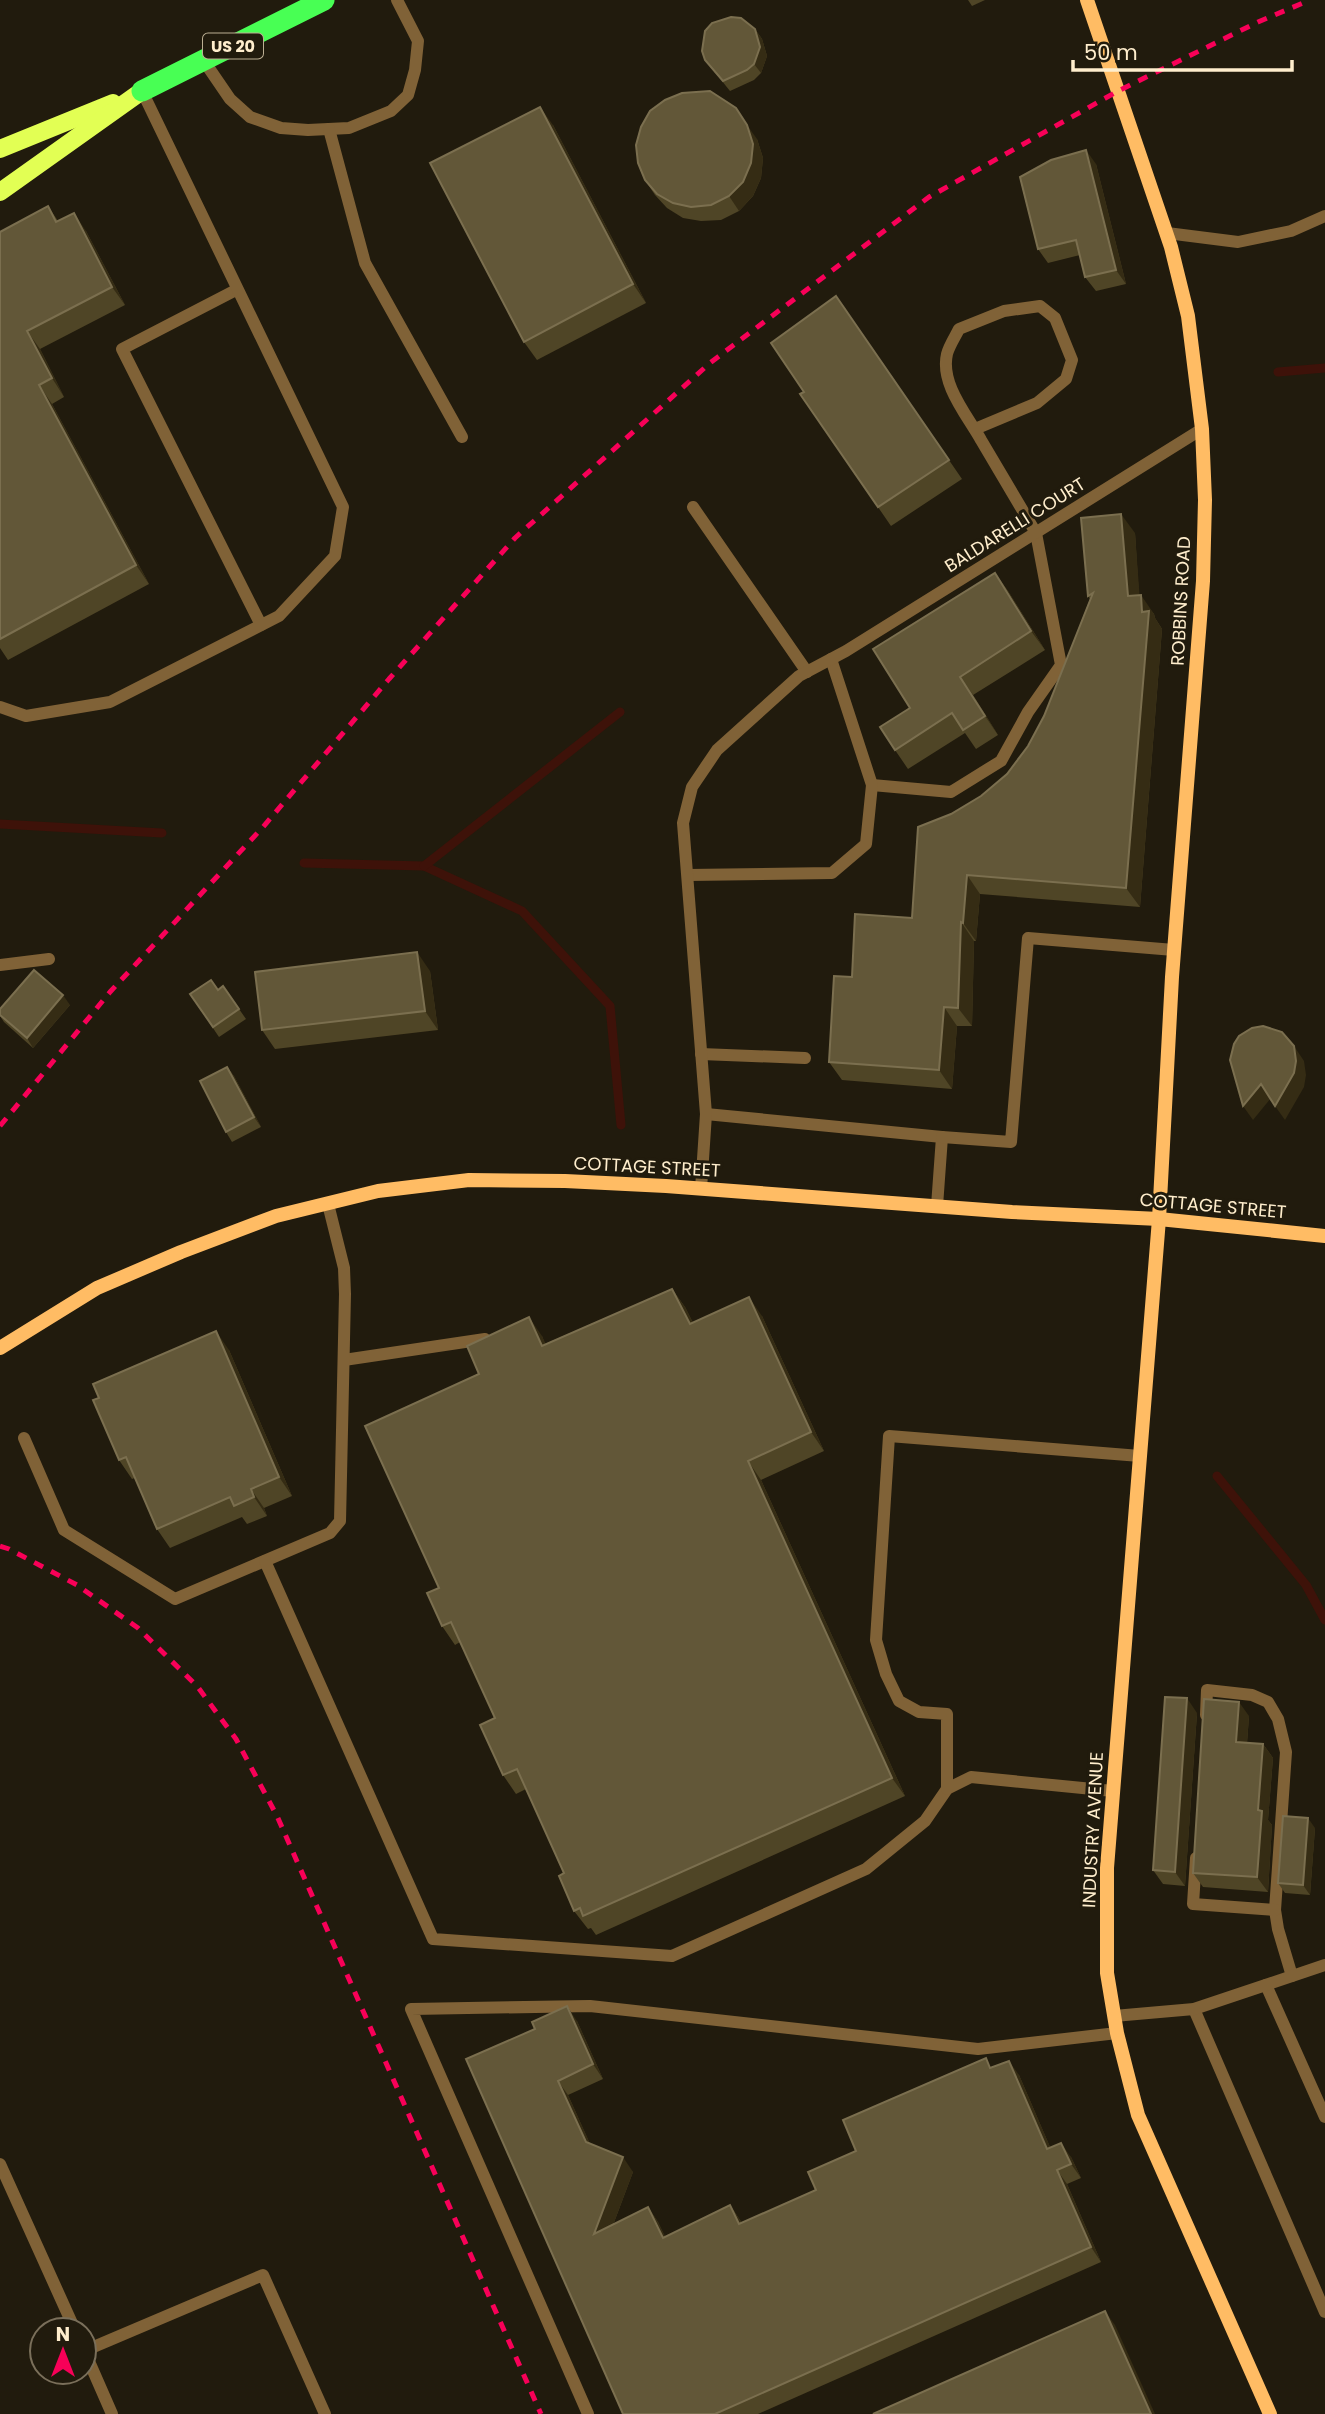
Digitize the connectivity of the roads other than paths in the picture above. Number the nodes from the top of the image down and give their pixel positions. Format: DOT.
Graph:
graph roads {
  1 [pos="324,0"];
  2 [pos="397,0"];
  3 [pos="1087,0"];
  4 [pos="204,61"];
  5 [pos="142,91"];
  6 [pos="329,129"];
  7 [pos="0,149"];
  8 [pos="0,192"];
  9 [pos="1325,216"];
  10 [pos="1167,233"];
  11 [pos="236,290"];
  12 [pos="975,429"];
  13 [pos="1202,429"];
  14 [pos="462,437"];
  15 [pos="693,507"];
  16 [pos="1036,533"];
  17 [pos="261,625"];
  18 [pos="831,659"];
  19 [pos="807,672"];
  20 [pos="0,707"];
  21 [pos="872,785"];
  22 [pos="688,875"];
  23 [pos="1174,950"];
  24 [pos="49,959"];
  25 [pos="0,965"];
  26 [pos="701,1054"];
  27 [pos="805,1058"];
  28 [pos="706,1114"];
  29 [pos="942,1137"];
  30 [pos="701,1189"];
  31 [pos="328,1203"];
  32 [pos="937,1206"];
  33 [pos="1160,1219"];
  34 [pos="1325,1236"];
  35 [pos="485,1339"];
  36 [pos="0,1348"];
  37 [pos="344,1360"];
  38 [pos="24,1438"];
  39 [pos="1140,1457"];
  40 [pos="265,1561"];
  41 [pos="1205,1731"];
  42 [pos="947,1788"];
  43 [pos="1113,1791"];
  44 [pos="1196,1851"];
  45 [pos="1275,1910"];
  46 [pos="1325,1965"];
  47 [pos="1292,1976"];
  48 [pos="1266,1985"];
  49 [pos="1194,2009"];
  50 [pos="1114,2016"];
  51 [pos="1117,2033"];
  52 [pos="1325,2117"];
  53 [pos="0,2164"];
  54 [pos="1325,2312"];
  55 [pos="69,2316"];
  56 [pos="98,2345"];
  57 [pos="98,2382"];
  58 [pos="112,2414"];
  59 [pos="325,2414"];
  60 [pos="588,2414"];
  61 [pos="1270,2414"];
  1 -- 4 [label="highway, US 20"];
  2 -- 6 [label="lane"];
  3 -- 10 [label="street, ROBBINS ROAD"];
  4 -- 5 [label="highway, US 20"];
  4 -- 6 [label="lane"];
  5 -- 7 [label="main road, US 20"];
  5 -- 8 [label="main road, US 20"];
  5 -- 11 [label="lane"];
  6 -- 14 [label="lane"];
  9 -- 10 [label="lane"];
  10 -- 13 [label="street, ROBBINS ROAD"];
  11 -- 17 [label="lane"];
  11 -- 17 [label="lane"];
  12 -- 12 [label="lane"];
  12 -- 16 [label="lane"];
  13 -- 16 [label="lane, BALDARELLI COURT"];
  13 -- 23 [label="street, ROBBINS ROAD"];
  15 -- 19 [label="lane"];
  16 -- 18 [label="lane, BALDARELLI COURT"];
  16 -- 21 [label="lane"];
  17 -- 20 [label="lane"];
  18 -- 19 [label="lane, BALDARELLI COURT"];
  18 -- 21 [label="lane"];
  19 -- 22 [label="lane, BALDARELLI COURT"];
  21 -- 22 [label="lane"];
  22 -- 26 [label="lane, BALDARELLI COURT"];
  23 -- 29 [label="lane"];
  23 -- 33 [label="street, ROBBINS ROAD"];
  24 -- 25 [label="lane"];
  26 -- 27 [label="lane"];
  26 -- 28 [label="lane, BALDARELLI COURT"];
  28 -- 29 [label="lane"];
  28 -- 30 [label="lane, BALDARELLI COURT"];
  29 -- 32 [label="lane"];
  30 -- 31 [label="street, COTTAGE STREET"];
  30 -- 32 [label="street, COTTAGE STREET"];
  31 -- 36 [label="street, COTTAGE STREET"];
  31 -- 37 [label="lane"];
  32 -- 33 [label="street, COTTAGE STREET"];
  33 -- 34 [label="street, COTTAGE STREET"];
  33 -- 39 [label="street, INDUSTRY AVENUE"];
  35 -- 37 [label="lane"];
  37 -- 40 [label="lane"];
  38 -- 40 [label="lane"];
  39 -- 42 [label="lane"];
  39 -- 43 [label="street, INDUSTRY AVENUE"];
  40 -- 42 [label="lane"];
  41 -- 45 [label="lane"];
  42 -- 43 [label="lane"];
  43 -- 50 [label="street, INDUSTRY AVENUE"];
  44 -- 45 [label="lane"];
  45 -- 47 [label="lane"];
  46 -- 47 [label="lane"];
  47 -- 48 [label="lane"];
  48 -- 49 [label="lane"];
  48 -- 52 [label="lane"];
  49 -- 50 [label="lane"];
  49 -- 54 [label="lane"];
  50 -- 51 [label="street, INDUSTRY AVENUE"];
  51 -- 60 [label="lane"];
  51 -- 61 [label="street, INDUSTRY AVENUE"];
  53 -- 55 [label="lane"];
  56 -- 59 [label="lane"];
  57 -- 58 [label="lane"];
}
